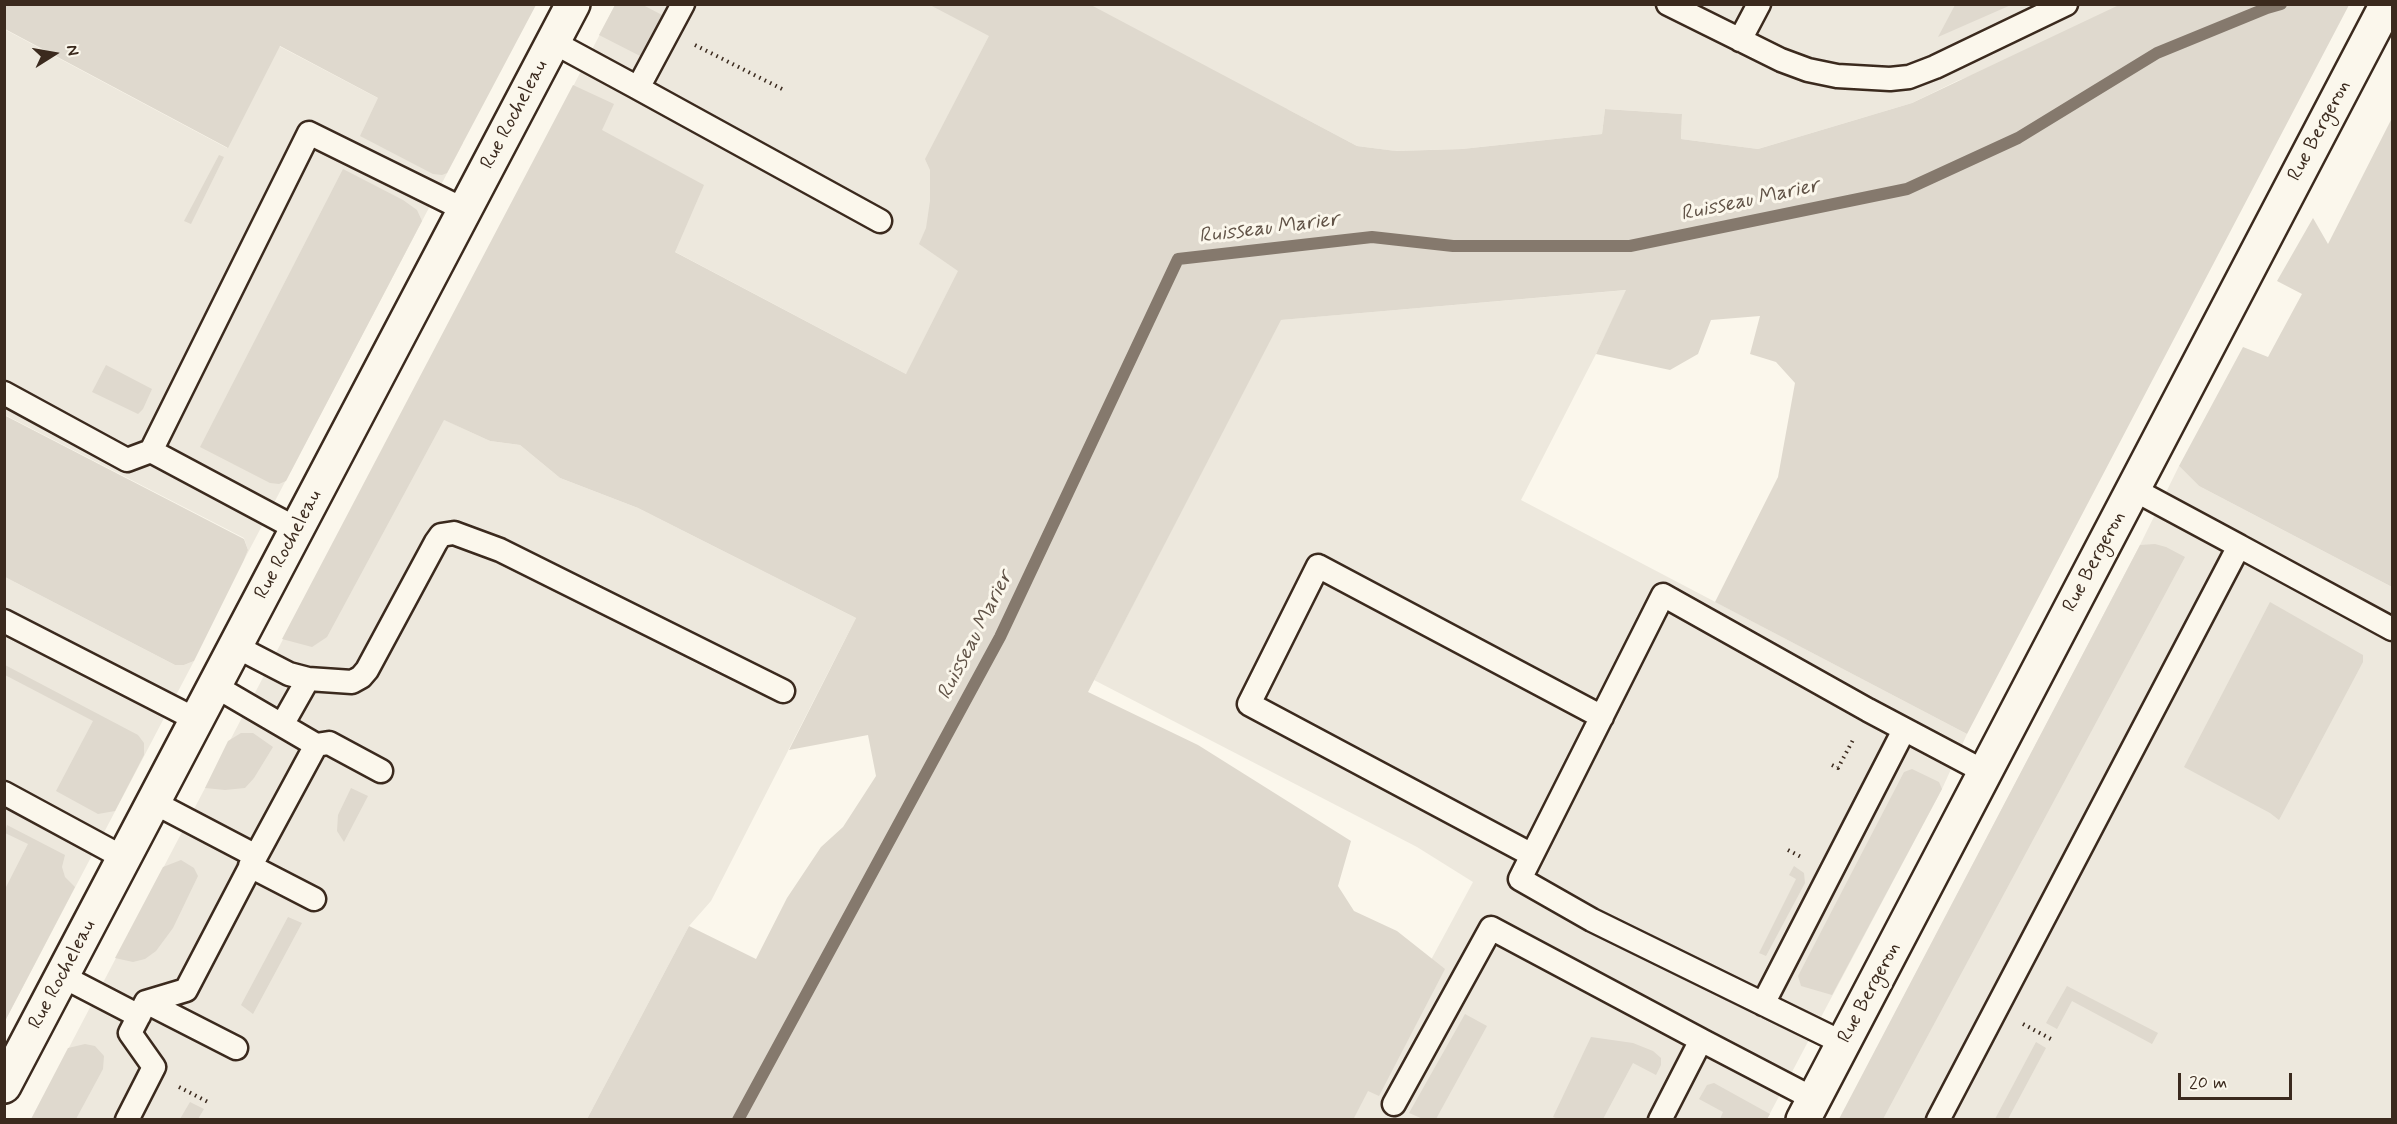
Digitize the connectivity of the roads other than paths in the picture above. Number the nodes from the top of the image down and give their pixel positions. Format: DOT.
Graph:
graph roads {
  1 [pos="573,4"];
  2 [pos="682,4"];
  3 [pos="1668,4"];
  4 [pos="1759,4"];
  5 [pos="2066,4"];
  6 [pos="2387,4"];
  7 [pos="1740,40"];
  8 [pos="553,42"];
  9 [pos="638,88"];
  10 [pos="465,210"];
  11 [pos="880,221"];
  12 [pos="4,393"];
  13 [pos="151,451"];
  14 [pos="2133,489"];
  15 [pos="297,529"];
  16 [pos="2239,546"];
  17 [pos="4,621"];
  18 [pos="2392,629"];
  19 [pos="235,646"];
  20 [pos="308,679"];
  21 [pos="215,686"];
  22 [pos="783,691"];
  23 [pos="1602,717"];
  24 [pos="197,720"];
  25 [pos="282,725"];
  26 [pos="1904,730"];
  27 [pos="316,745"];
  28 [pos="381,771"];
  29 [pos="1985,772"];
  30 [pos="4,793"];
  31 [pos="153,802"];
  32 [pos="1532,855"];
  33 [pos="124,858"];
  34 [pos="253,861"];
  35 [pos="314,899"];
  36 [pos="62,976"];
  37 [pos="1763,1004"];
  38 [pos="142,1009"];
  39 [pos="1701,1040"];
  40 [pos="1843,1043"];
  41 [pos="236,1048"];
  42 [pos="4,1086"];
  43 [pos="1394,1104"];
  44 [pos="1809,1109"];
  45 [pos="127,1119"];
  46 [pos="1660,1119"];
  47 [pos="1938,1119"];
  1 -- 8 [label="street, Rue Rocheleau"];
  2 -- 9 [label="lane"];
  3 -- 7 [label="lane"];
  4 -- 7 [label="lane"];
  5 -- 7 [label="lane"];
  6 -- 14 [label="street, Rue Bergeron"];
  8 -- 9 [label="lane"];
  8 -- 10 [label="street, Rue Rocheleau"];
  9 -- 11 [label="lane"];
  10 -- 13 [label="lane"];
  10 -- 15 [label="street, Rue Rocheleau"];
  12 -- 13 [label="lane"];
  13 -- 15 [label="lane"];
  14 -- 16 [label="lane"];
  14 -- 29 [label="street, Rue Bergeron"];
  15 -- 19 [label="street, Rue Rocheleau"];
  16 -- 18 [label="lane"];
  16 -- 47 [label="lane"];
  17 -- 24 [label="lane"];
  19 -- 20 [label="lane"];
  19 -- 21 [label="street, Rue Rocheleau"];
  20 -- 22 [label="lane"];
  20 -- 25 [label="lane"];
  21 -- 24 [label="street, Rue Rocheleau"];
  21 -- 25 [label="lane"];
  23 -- 26 [label="lane"];
  23 -- 32 [label="lane"];
  23 -- 32 [label="lane"];
  24 -- 31 [label="street, Rue Rocheleau"];
  25 -- 27 [label="lane"];
  26 -- 29 [label="lane"];
  26 -- 37 [label="lane"];
  27 -- 28 [label="lane"];
  27 -- 34 [label="lane"];
  29 -- 40 [label="street, Rue Bergeron"];
  30 -- 33 [label="lane"];
  31 -- 33 [label="street, Rue Rocheleau"];
  31 -- 34 [label="lane"];
  32 -- 37 [label="lane"];
  33 -- 36 [label="street, Rue Rocheleau"];
  34 -- 35 [label="lane"];
  34 -- 38 [label="lane"];
  36 -- 38 [label="lane"];
  36 -- 42 [label="street, Rue Rocheleau"];
  37 -- 40 [label="lane"];
  38 -- 41 [label="lane"];
  38 -- 45 [label="lane"];
  39 -- 43 [label="lane"];
  39 -- 44 [label="lane"];
  39 -- 46 [label="lane"];
  40 -- 44 [label="street, Rue Bergeron"];
}
